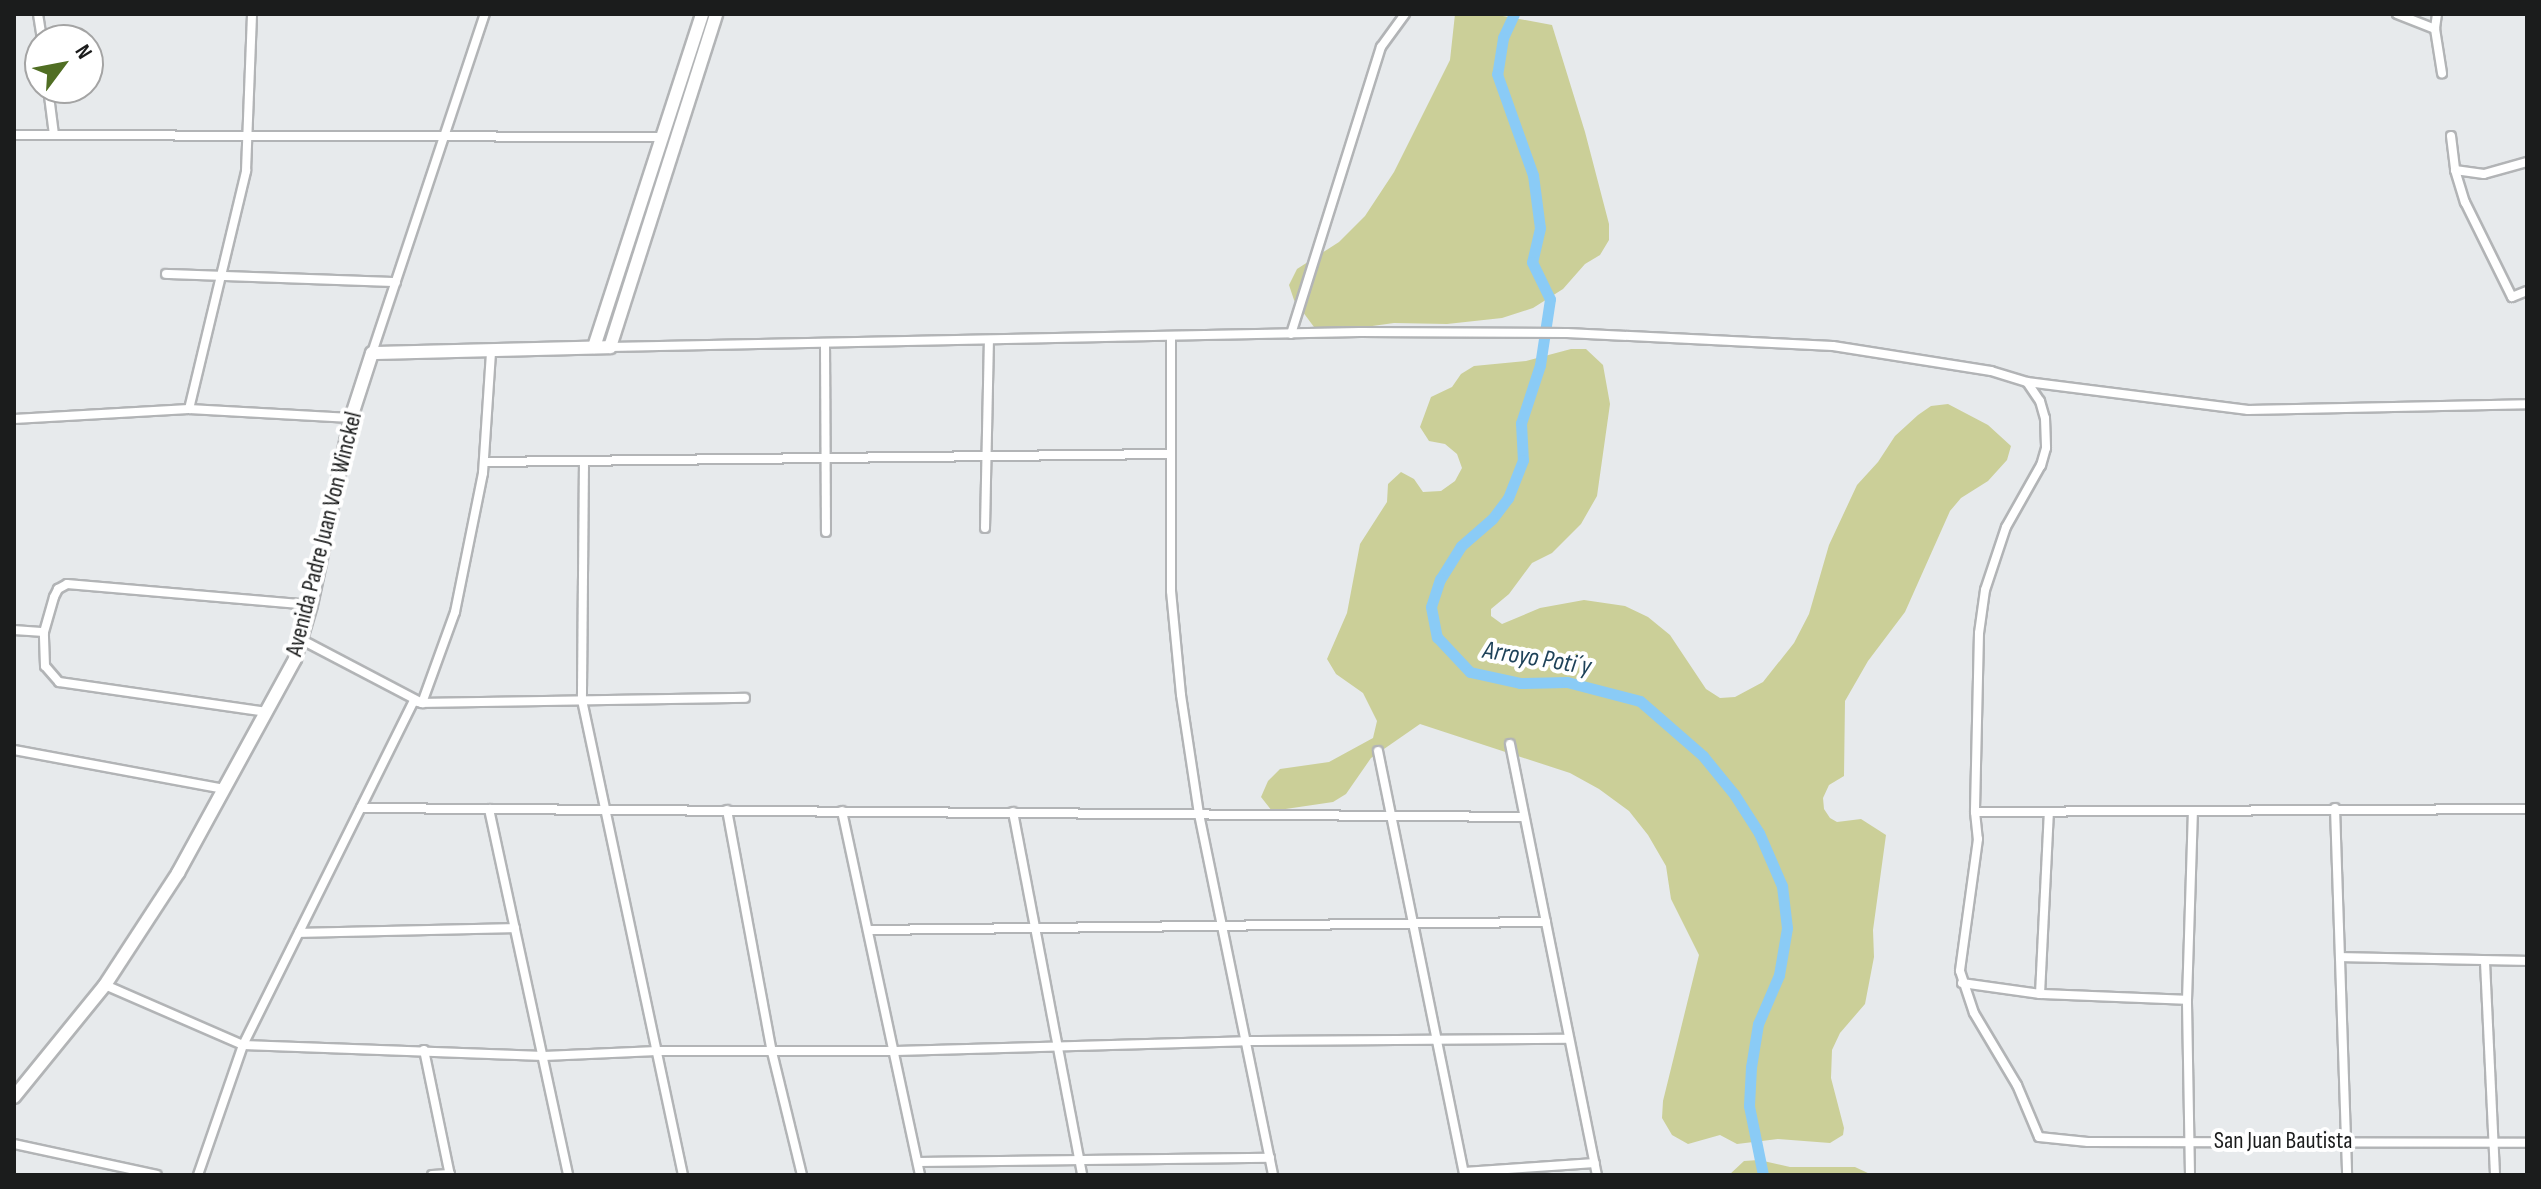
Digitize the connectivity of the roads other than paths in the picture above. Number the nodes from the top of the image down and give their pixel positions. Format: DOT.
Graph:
graph roads {
  1 [pos="252,14"];
  2 [pos="485,14"];
  3 [pos="702,14"];
  4 [pos="716,14"];
  5 [pos="1405,14"];
  6 [pos="2397,14"];
  7 [pos="2437,14"];
  8 [pos="2435,29"];
  9 [pos="2442,73"];
  10 [pos="50,104"];
  11 [pos="250,134"];
  12 [pos="14,135"];
  13 [pos="54,135"];
  14 [pos="2451,136"];
  15 [pos="444,137"];
  16 [pos="662,137"];
  17 [pos="2527,162"];
  18 [pos="2455,170"];
  19 [pos="166,274"];
  20 [pos="220,277"];
  21 [pos="396,282"];
  22 [pos="2527,291"];
  23 [pos="1291,334"];
  24 [pos="1171,336"];
  25 [pos="989,340"];
  26 [pos="825,344"];
  27 [pos="594,347"];
  28 [pos="610,347"];
  29 [pos="491,351"];
  30 [pos="372,353"];
  31 [pos="2027,382"];
  32 [pos="2527,404"];
  33 [pos="189,409"];
  34 [pos="351,418"];
  35 [pos="14,419"];
  36 [pos="1170,454"];
  37 [pos="987,456"];
  38 [pos="826,458"];
  39 [pos="584,461"];
  40 [pos="484,462"];
  41 [pos="985,528"];
  42 [pos="826,532"];
  43 [pos="311,605"];
  44 [pos="14,630"];
  45 [pos="44,632"];
  46 [pos="302,640"];
  47 [pos="745,698"];
  48 [pos="582,700"];
  49 [pos="422,703"];
  50 [pos="267,712"];
  51 [pos="1510,744"];
  52 [pos="14,750"];
  53 [pos="1378,751"];
  54 [pos="224,789"];
  55 [pos="361,808"];
  56 [pos="2335,808"];
  57 [pos="489,809"];
  58 [pos="607,809"];
  59 [pos="2527,809"];
  60 [pos="727,810"];
  61 [pos="842,811"];
  62 [pos="2193,811"];
  63 [pos="1013,812"];
  64 [pos="1975,812"];
  65 [pos="2049,812"];
  66 [pos="1199,814"];
  67 [pos="1392,815"];
  68 [pos="1524,817"];
  69 [pos="1412,921"];
  70 [pos="1546,922"];
  71 [pos="1222,925"];
  72 [pos="1035,927"];
  73 [pos="515,928"];
  74 [pos="868,930"];
  75 [pos="299,933"];
  76 [pos="2341,957"];
  77 [pos="2527,961"];
  78 [pos="2485,962"];
  79 [pos="1962,983"];
  80 [pos="105,985"];
  81 [pos="2040,994"];
  82 [pos="2187,1000"];
  83 [pos="1569,1039"];
  84 [pos="1246,1041"];
  85 [pos="1435,1041"];
  86 [pos="243,1045"];
  87 [pos="1057,1047"];
  88 [pos="424,1050"];
  89 [pos="657,1051"];
  90 [pos="896,1051"];
  91 [pos="772,1052"];
  92 [pos="544,1056"];
  93 [pos="14,1097"];
  94 [pos="2189,1141"];
  95 [pos="2346,1141"];
  96 [pos="2495,1143"];
  97 [pos="2527,1143"];
  98 [pos="14,1144"];
  99 [pos="1270,1158"];
  100 [pos="918,1162"];
  101 [pos="1079,1162"];
  102 [pos="1595,1163"];
  103 [pos="1464,1173"];
  104 [pos="157,1175"];
  105 [pos="198,1175"];
  106 [pos="432,1175"];
  107 [pos="450,1175"];
  108 [pos="568,1175"];
  109 [pos="683,1175"];
  110 [pos="802,1175"];
  111 [pos="920,1175"];
  112 [pos="1082,1175"];
  113 [pos="1273,1175"];
  114 [pos="1597,1175"];
  115 [pos="2190,1175"];
  116 [pos="2347,1175"];
  117 [pos="2495,1175"];
  1 -- 11 [label="street"];
  2 -- 15 [label="street"];
  3 -- 16 [label="main road"];
  4 -- 28 [label="main road"];
  5 -- 23 [label="street"];
  6 -- 8 [label="street"];
  7 -- 8 [label="street"];
  8 -- 9 [label="street"];
  10 -- 13 [label="street"];
  11 -- 13 [label="street"];
  11 -- 15 [label="street"];
  11 -- 20 [label="street"];
  12 -- 13 [label="street"];
  14 -- 18 [label="street"];
  15 -- 16 [label="street"];
  15 -- 21 [label="street"];
  16 -- 27 [label="main road"];
  17 -- 18 [label="street"];
  18 -- 22 [label="street"];
  19 -- 20 [label="street"];
  20 -- 21 [label="street"];
  20 -- 33 [label="street"];
  21 -- 30 [label="street"];
  23 -- 24 [label="street"];
  23 -- 31 [label="street"];
  24 -- 25 [label="street"];
  24 -- 36 [label="street"];
  25 -- 26 [label="street"];
  25 -- 37 [label="street"];
  26 -- 28 [label="street"];
  26 -- 38 [label="street"];
  27 -- 28 [label="main road"];
  27 -- 29 [label="main road"];
  29 -- 30 [label="main road"];
  29 -- 40 [label="street"];
  30 -- 34 [label="main road, Avenida Padre Juan Von Winckel"];
  31 -- 32 [label="street"];
  31 -- 64 [label="street"];
  33 -- 34 [label="street"];
  33 -- 35 [label="street"];
  34 -- 43 [label="main road, Avenida Padre Juan Von Winckel"];
  36 -- 37 [label="street"];
  36 -- 66 [label="street"];
  37 -- 38 [label="street"];
  37 -- 41 [label="street"];
  38 -- 39 [label="street"];
  38 -- 42 [label="street"];
  39 -- 40 [label="street"];
  39 -- 48 [label="street"];
  40 -- 49 [label="street"];
  43 -- 45 [label="street"];
  43 -- 46 [label="main road, Avenida Padre Juan Von Winckel"];
  44 -- 45 [label="street"];
  45 -- 50 [label="street"];
  46 -- 49 [label="street"];
  46 -- 50 [label="main road, Avenida Padre Juan Von Winckel"];
  47 -- 48 [label="street"];
  48 -- 49 [label="street"];
  48 -- 58 [label="street"];
  49 -- 55 [label="street"];
  50 -- 54 [label="main road, Avenida Padre Juan Von Winckel"];
  51 -- 68 [label="street"];
  52 -- 54 [label="street"];
  53 -- 67 [label="street"];
  54 -- 80 [label="main road, Avenida Padre Juan Von Winckel"];
  55 -- 57 [label="street"];
  55 -- 75 [label="street"];
  56 -- 59 [label="street"];
  56 -- 62 [label="street"];
  56 -- 76 [label="street"];
  57 -- 58 [label="street"];
  57 -- 73 [label="street"];
  58 -- 60 [label="street"];
  58 -- 89 [label="street"];
  60 -- 61 [label="street"];
  60 -- 91 [label="street"];
  61 -- 63 [label="street"];
  61 -- 74 [label="street"];
  62 -- 65 [label="street"];
  62 -- 82 [label="street"];
  63 -- 66 [label="street"];
  63 -- 72 [label="street"];
  64 -- 65 [label="street"];
  64 -- 79 [label="street"];
  65 -- 81 [label="street"];
  66 -- 67 [label="street"];
  66 -- 71 [label="street"];
  67 -- 68 [label="street"];
  67 -- 69 [label="street"];
  68 -- 70 [label="street"];
  69 -- 70 [label="street"];
  69 -- 71 [label="street"];
  69 -- 85 [label="street"];
  70 -- 83 [label="street"];
  71 -- 72 [label="street"];
  71 -- 84 [label="street"];
  72 -- 74 [label="street"];
  72 -- 87 [label="street"];
  73 -- 75 [label="street"];
  73 -- 92 [label="street"];
  74 -- 90 [label="street"];
  75 -- 86 [label="street"];
  76 -- 78 [label="street"];
  76 -- 95 [label="street"];
  77 -- 78 [label="street"];
  78 -- 96 [label="street"];
  79 -- 81 [label="street"];
  79 -- 94 [label="street, San Juan Bautista"];
  80 -- 86 [label="street"];
  80 -- 93 [label="main road, Avenida Padre Juan Von Winckel"];
  81 -- 82 [label="street"];
  82 -- 94 [label="street"];
  83 -- 85 [label="street"];
  83 -- 102 [label="street"];
  84 -- 85 [label="street"];
  84 -- 87 [label="street"];
  84 -- 99 [label="street"];
  85 -- 103 [label="street"];
  86 -- 88 [label="street"];
  86 -- 105 [label="street"];
  87 -- 90 [label="street"];
  87 -- 101 [label="street"];
  88 -- 92 [label="street"];
  88 -- 107 [label="street"];
  89 -- 91 [label="street"];
  89 -- 92 [label="street"];
  89 -- 109 [label="street"];
  90 -- 91 [label="street"];
  90 -- 100 [label="street"];
  91 -- 110 [label="street"];
  92 -- 108 [label="street"];
  94 -- 95 [label="street, San Juan Bautista"];
  94 -- 115 [label="street"];
  95 -- 96 [label="street, San Juan Bautista"];
  95 -- 116 [label="street"];
  96 -- 97 [label="street, San Juan Bautista"];
  96 -- 117 [label="street"];
  98 -- 104 [label="street"];
  99 -- 101 [label="street"];
  99 -- 113 [label="street"];
  100 -- 101 [label="street"];
  100 -- 111 [label="street"];
  101 -- 112 [label="street"];
  102 -- 103 [label="street"];
  102 -- 114 [label="street"];
  106 -- 107 [label="street"];
}
